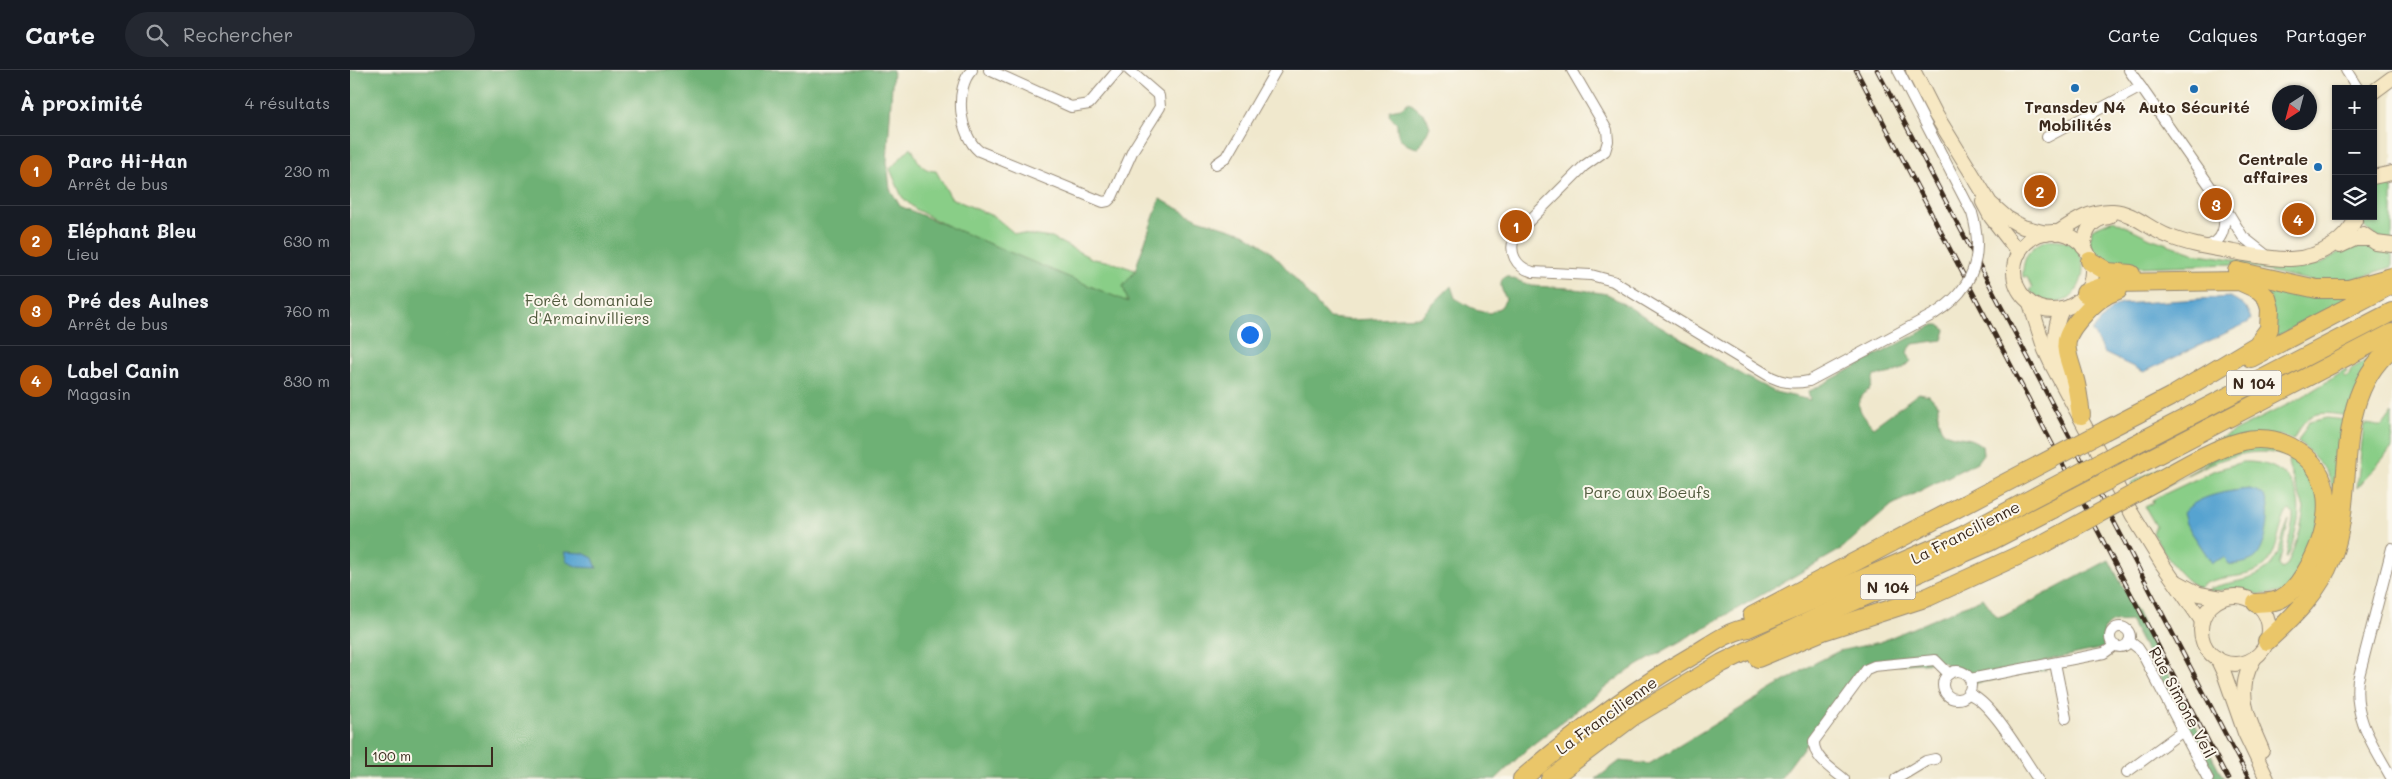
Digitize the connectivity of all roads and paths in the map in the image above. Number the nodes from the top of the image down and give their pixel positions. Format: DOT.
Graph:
graph roads {
  1 [pos="972,70"];
  2 [pos="989,70"];
  3 [pos="1118,70"];
  4 [pos="1129,70"];
  5 [pos="1276,70"];
  6 [pos="1572,70"];
  7 [pos="1898,70"];
  8 [pos="1913,70"];
  9 [pos="2129,70"];
  10 [pos="2346,70"];
  11 [pos="2392,78"];
  12 [pos="2355,85"];
  13 [pos="2141,87"];
  14 [pos="2377,89"];
  15 [pos="2054,120"];
  16 [pos="2059,130"];
  17 [pos="2047,137"];
  18 [pos="1963,161"];
  19 [pos="1216,164"];
  20 [pos="2223,204"];
  21 [pos="2353,220"];
  22 [pos="2355,220"];
  23 [pos="2052,233"];
  24 [pos="2369,239"];
  25 [pos="2392,245"];
  26 [pos="2202,246"];
  27 [pos="2019,253"];
  28 [pos="2087,254"];
  29 [pos="2270,258"];
  30 [pos="2392,277"];
  31 [pos="2140,284"];
  32 [pos="2392,285"];
  33 [pos="2085,293"];
  34 [pos="2030,302"];
  35 [pos="2062,309"];
  36 [pos="2392,312"];
  37 [pos="2392,333"];
  38 [pos="2392,348"];
  39 [pos="2174,395"];
  40 [pos="2081,415"];
  41 [pos="2392,548"];
  42 [pos="2174,580"];
  43 [pos="2222,598"];
  44 [pos="2256,603"];
  45 [pos="2202,620"];
  46 [pos="1736,630"];
  47 [pos="2129,641"];
  48 [pos="2267,641"];
  49 [pos="2114,646"];
  50 [pos="2217,658"];
  51 [pos="2254,659"];
  52 [pos="1722,663"];
  53 [pos="2055,663"];
  54 [pos="1949,674"];
  55 [pos="1970,679"];
  56 [pos="1969,694"];
  57 [pos="2066,718"];
  58 [pos="2182,731"];
  59 [pos="1934,760"];
  60 [pos="2127,772"];
  61 [pos="1522,779"];
  62 [pos="1550,779"];
  63 [pos="1844,779"];
  64 [pos="1896,779"];
  65 [pos="2038,779"];
  66 [pos="2208,779"];
  67 [pos="2267,779"];
  68 [pos="2275,779"];
  69 [pos="2392,779"];
  1 -- 4 [label="street"];
  2 -- 3 [label="street"];
  5 -- 19 [label="street"];
  6 -- 7 [label="street, bridge"];
  8 -- 18 [label="main road"];
  9 -- 13 [label="street"];
  10 -- 12 [label="street"];
  11 -- 14 [label="main road"];
  13 -- 16 [label="street"];
  13 -- 20 [label="street"];
  15 -- 16 [label="street"];
  16 -- 17 [label="street"];
  18 -- 23 [label="main road"];
  18 -- 27 [label="main road"];
  20 -- 26 [label="street"];
  20 -- 29 [label="street"];
  21 -- 29 [label="main road"];
  22 -- 24 [label="main road"];
  23 -- 26 [label="main road"];
  23 -- 27 [label="main road"];
  23 -- 28 [label="main road"];
  24 -- 25 [label="main road"];
  24 -- 28 [label="main road"];
  26 -- 29 [label="main road"];
  27 -- 34 [label="main road"];
  28 -- 30 [label="highway"];
  28 -- 33 [label="main road"];
  31 -- 33 [label="highway"];
  31 -- 39 [label="highway"];
  31 -- 40 [label="highway"];
  32 -- 39 [label="highway"];
  33 -- 35 [label="main road"];
  34 -- 35 [label="main road"];
  34 -- 40 [label="main road"];
  35 -- 40 [label="main road"];
  36 -- 46 [label="highway, La Francilienne / N 104, bridge"];
  37 -- 52 [label="highway, La Francilienne / N 104, bridge"];
  38 -- 48 [label="highway"];
  39 -- 46 [label="highway, bridge"];
  40 -- 42 [label="main road"];
  41 -- 69 [label="street"];
  42 -- 43 [label="main road"];
  42 -- 45 [label="main road"];
  43 -- 44 [label="main road"];
  43 -- 45 [label="main road"];
  44 -- 48 [label="main road"];
  44 -- 52 [label="highway, bridge"];
  45 -- 50 [label="main road"];
  46 -- 61 [label="highway, La Francilienne / N 104"];
  47 -- 49 [label="street"];
  47 -- 49 [label="street"];
  47 -- 58 [label="street, Rue Simone Veil"];
  48 -- 51 [label="main road"];
  49 -- 53 [label="street"];
  50 -- 51 [label="main road"];
  50 -- 67 [label="main road"];
  51 -- 68 [label="main road"];
  52 -- 62 [label="highway, La Francilienne / N 104"];
  53 -- 55 [label="street"];
  53 -- 57 [label="street"];
  54 -- 55 [label="street"];
  54 -- 56 [label="street"];
  54 -- 63 [label="street"];
  55 -- 56 [label="street"];
  56 -- 65 [label="street"];
  58 -- 60 [label="street"];
  58 -- 66 [label="street, Rue Simone Veil"];
  59 -- 64 [label="street"];
}
